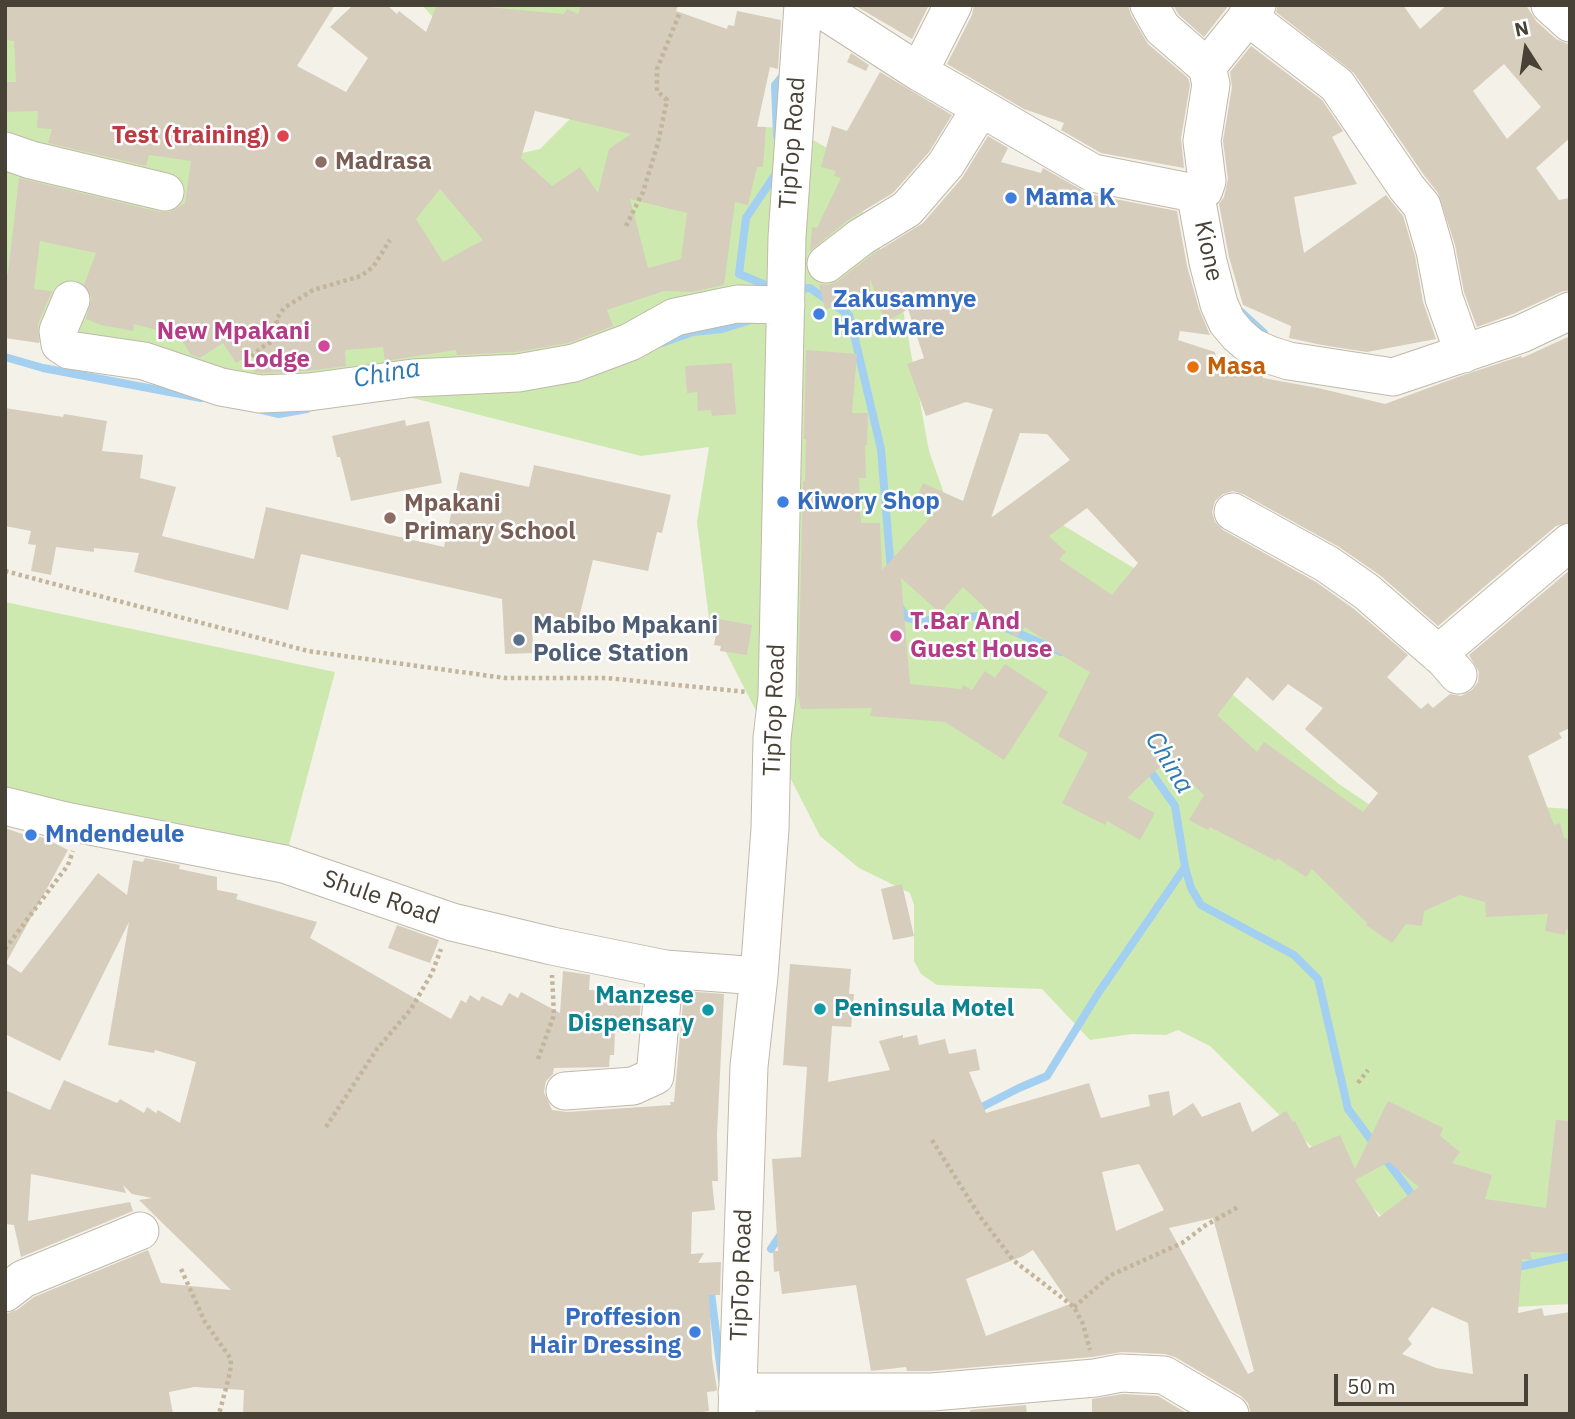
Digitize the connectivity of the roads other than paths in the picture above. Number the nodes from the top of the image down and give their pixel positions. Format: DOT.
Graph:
graph roads {
  1 [pos="803,5"];
  2 [pos="815,5"];
  3 [pos="953,5"];
  4 [pos="1149,5"];
  5 [pos="1550,5"];
  6 [pos="1252,11"];
  7 [pos="1570,23"];
  8 [pos="1207,67"];
  9 [pos="919,72"];
  10 [pos="980,109"];
  11 [pos="5,151"];
  12 [pos="165,192"];
  13 [pos="1195,197"];
  14 [pos="826,264"];
  15 [pos="71,300"];
  16 [pos="786,305"];
  17 [pos="1570,311"];
  18 [pos="1464,354"];
  19 [pos="1233,512"];
  20 [pos="1570,542"];
  21 [pos="5,806"];
  22 [pos="664,969"];
  23 [pos="759,976"];
  24 [pos="565,1091"];
  25 [pos="140,1231"];
  26 [pos="5,1293"];
  27 [pos="737,1403"];
  28 [pos="1230,1414"];
  1 -- 16 [label="street, TipTop Road"];
  2 -- 9 [label="street, Kione"];
  3 -- 9 [label="street"];
  4 -- 8 [label="street"];
  5 -- 7 [label="street"];
  6 -- 8 [label="street"];
  6 -- 18 [label="street"];
  8 -- 13 [label="street"];
  9 -- 10 [label="street, Kione"];
  10 -- 13 [label="street, Kione"];
  10 -- 14 [label="street"];
  11 -- 12 [label="street"];
  13 -- 18 [label="street, Kione"];
  15 -- 16 [label="street"];
  16 -- 23 [label="street, TipTop Road"];
  17 -- 18 [label="street, Kione"];
  19 -- 20 [label="street"];
  21 -- 22 [label="street, Shule Road"];
  22 -- 23 [label="street, Shule Road"];
  22 -- 24 [label="street"];
  23 -- 27 [label="street, TipTop Road"];
  25 -- 26 [label="street"];
  27 -- 28 [label="street"];
}
